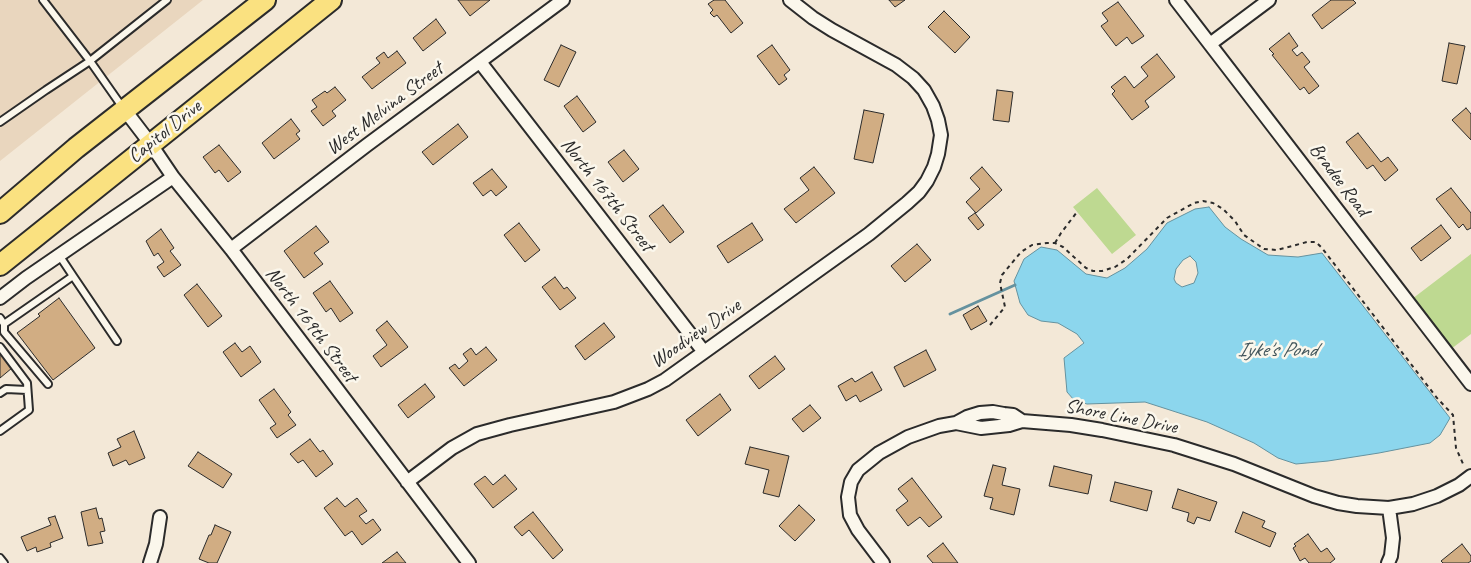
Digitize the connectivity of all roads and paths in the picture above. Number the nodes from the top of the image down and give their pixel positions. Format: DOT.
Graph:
graph roads {
  1 [pos="43,0"];
  2 [pos="167,0"];
  3 [pos="265,0"];
  4 [pos="331,0"];
  5 [pos="563,0"];
  6 [pos="790,0"];
  7 [pos="1176,0"];
  8 [pos="1269,0"];
  9 [pos="1210,44"];
  10 [pos="90,61"];
  11 [pos="480,62"];
  12 [pos="124,109"];
  13 [pos="0,122"];
  14 [pos="150,143"];
  15 [pos="173,177"];
  16 [pos="3,209"];
  17 [pos="1077,212"];
  18 [pos="1055,243"];
  19 [pos="231,250"];
  20 [pos="59,255"];
  21 [pos="0,265"];
  22 [pos="73,276"];
  23 [pos="0,298"];
  24 [pos="2,321"];
  25 [pos="990,325"];
  26 [pos="117,341"];
  27 [pos="0,347"];
  28 [pos="704,352"];
  29 [pos="48,384"];
  30 [pos="1471,384"];
  31 [pos="27,390"];
  32 [pos="0,393"];
  33 [pos="0,431"];
  34 [pos="1471,476"];
  35 [pos="407,482"];
  36 [pos="1389,508"];
  37 [pos="160,517"];
  38 [pos="0,558"];
  39 [pos="880,559"];
  40 [pos="4,563"];
  41 [pos="150,563"];
  42 [pos="469,563"];
  43 [pos="1388,563"];
  1 -- 10 [label="lane"];
  2 -- 10 [label="lane"];
  3 -- 12 [label="main road"];
  4 -- 14 [label="main road, Capitol Drive"];
  5 -- 11 [label="street, West Melvina Street"];
  6 -- 28 [label="street, Woodview Drive"];
  7 -- 9 [label="street, Bradee Road"];
  8 -- 9 [label="street"];
  9 -- 30 [label="street, Bradee Road"];
  10 -- 12 [label="lane"];
  10 -- 13 [label="lane"];
  11 -- 19 [label="street, West Melvina Street"];
  11 -- 28 [label="street, North 167th Street"];
  12 -- 14 [label="street, North 169th Street"];
  12 -- 16 [label="main road"];
  14 -- 15 [label="street, North 169th Street"];
  14 -- 21 [label="main road, Capitol Drive"];
  15 -- 19 [label="street, North 169th Street"];
  15 -- 20 [label="street"];
  17 -- 18 [label="path"];
  18 -- 25 [label="path"];
  18 -- 34 [label="path"];
  19 -- 35 [label="street, North 169th Street"];
  20 -- 22 [label="lane"];
  20 -- 23 [label="street"];
  22 -- 24 [label="lane"];
  22 -- 26 [label="lane"];
  24 -- 29 [label="lane"];
  27 -- 31 [label="lane"];
  28 -- 35 [label="street, Woodview Drive"];
  31 -- 32 [label="lane"];
  31 -- 33 [label="lane"];
  34 -- 36 [label="street, Shore Line Drive"];
  35 -- 42 [label="street, North 169th Street"];
  36 -- 39 [label="street, Shore Line Drive"];
  36 -- 43 [label="street"];
  37 -- 41 [label="street"];
  38 -- 40 [label="lane"];
}
